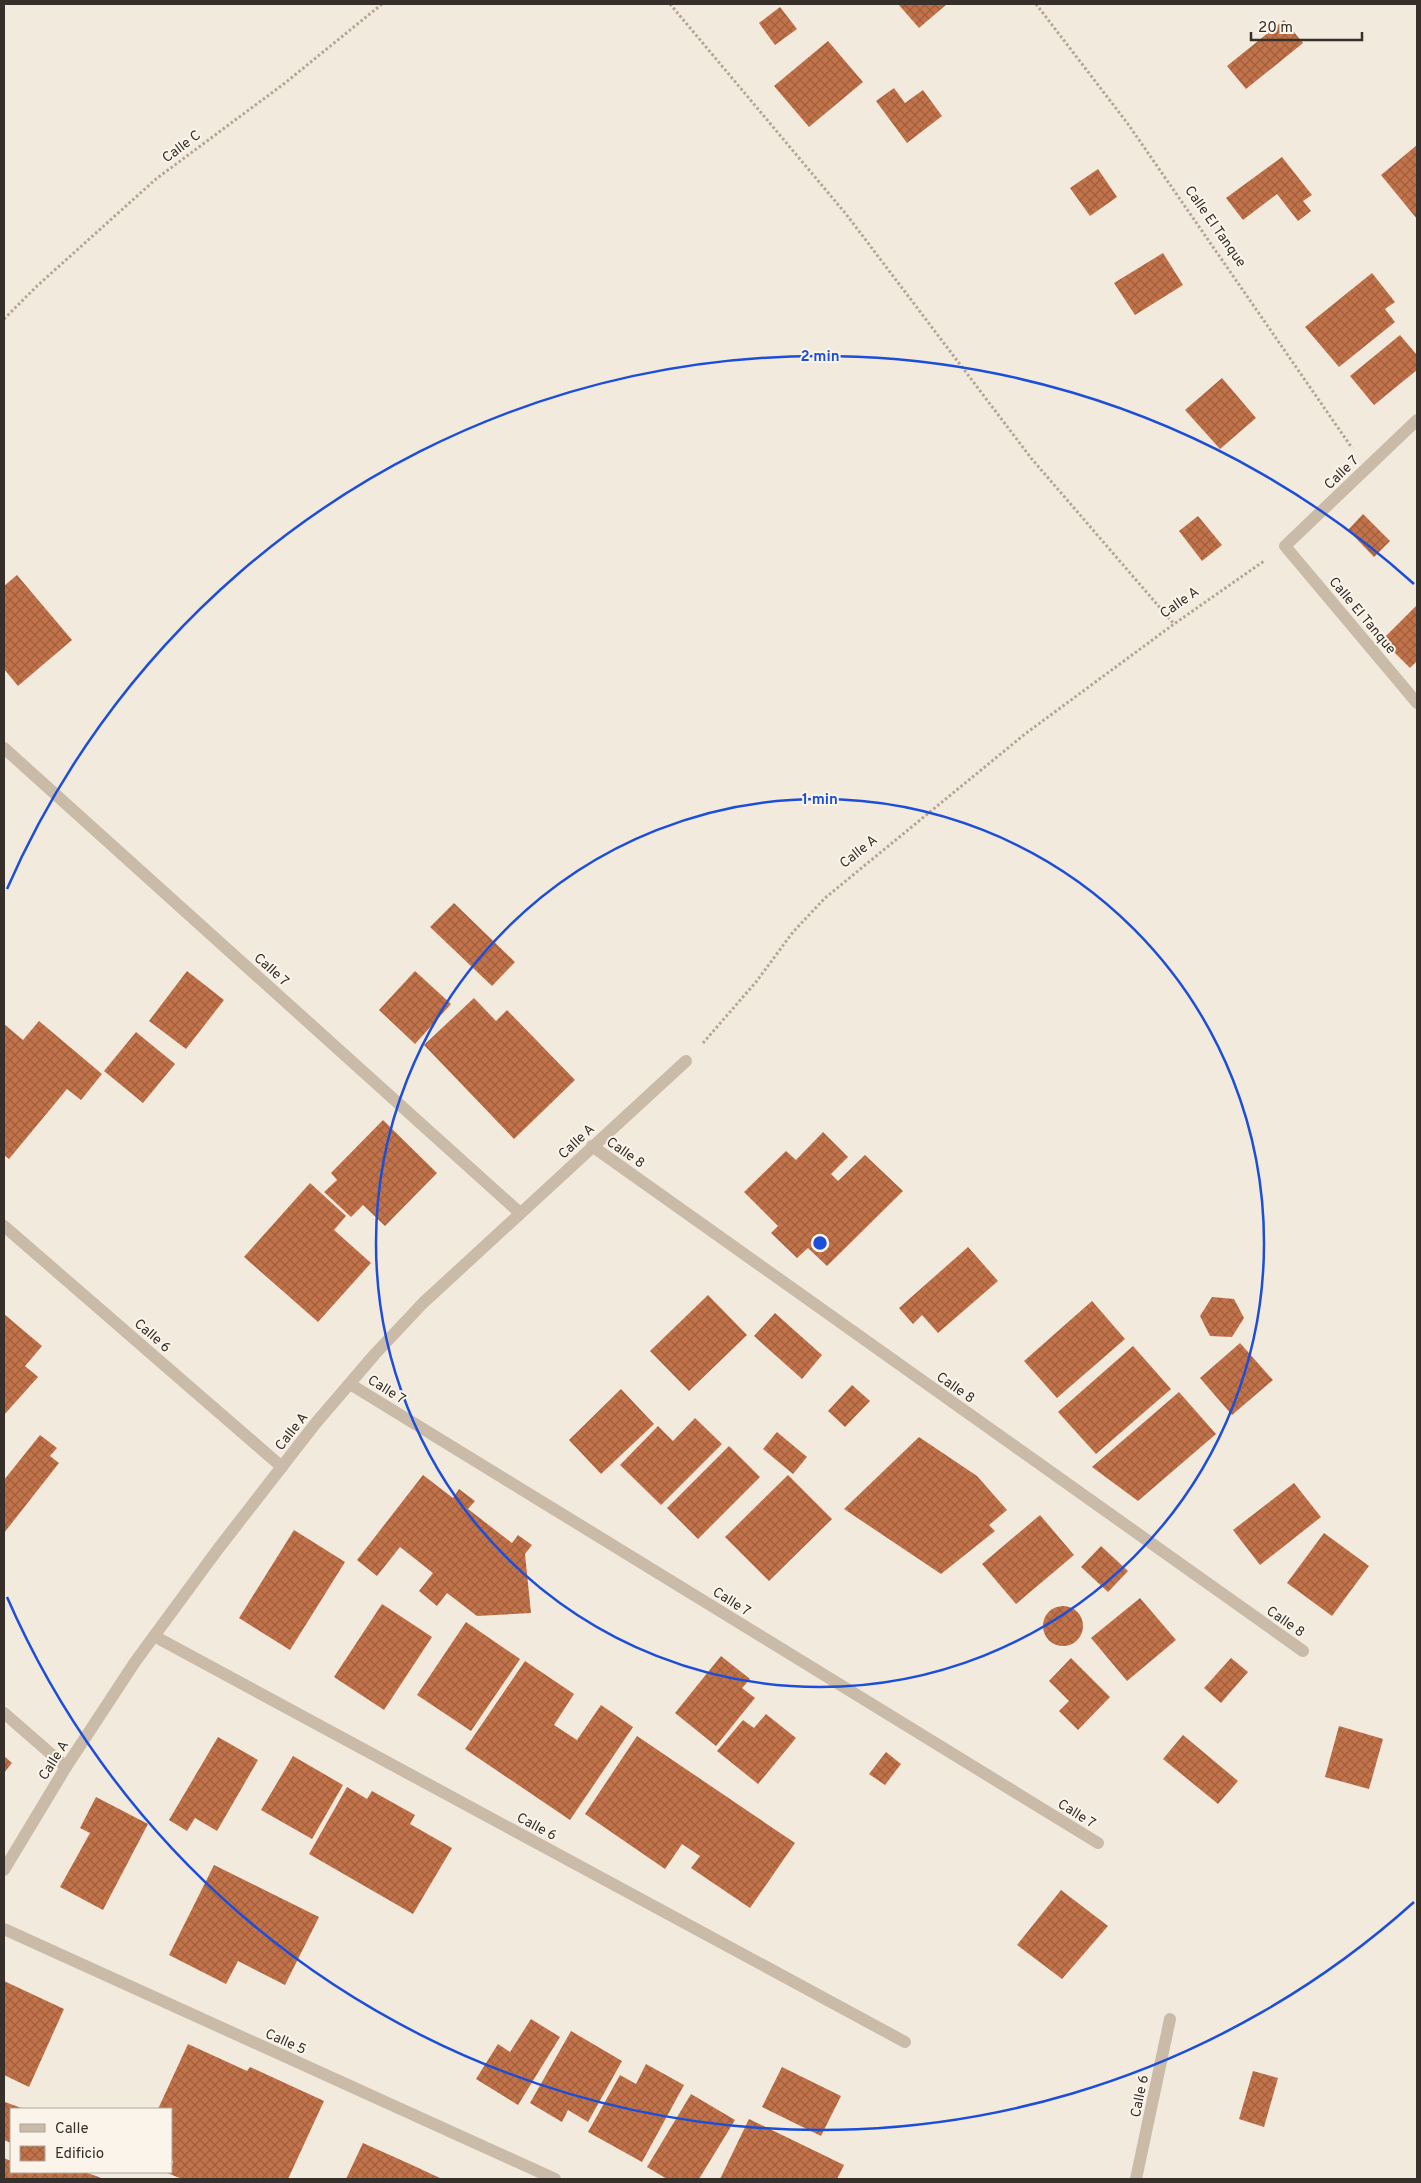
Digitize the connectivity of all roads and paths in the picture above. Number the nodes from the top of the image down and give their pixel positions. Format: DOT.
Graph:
graph roads {
  1 [pos="382,4"];
  2 [pos="670,4"];
  3 [pos="1036,4"];
  4 [pos="4,319"];
  5 [pos="1417,420"];
  6 [pos="1366,469"];
  7 [pos="1285,546"];
  8 [pos="1174,624"];
  9 [pos="1417,703"];
  10 [pos="4,748"];
  11 [pos="686,1061"];
  12 [pos="592,1146"];
  13 [pos="520,1213"];
  14 [pos="4,1226"];
  15 [pos="350,1384"];
  16 [pos="282,1467"];
  17 [pos="154,1636"];
  18 [pos="1303,1651"];
  19 [pos="4,1713"];
  20 [pos="66,1767"];
  21 [pos="1098,1843"];
  22 [pos="4,1870"];
  23 [pos="4,1929"];
  24 [pos="1170,2019"];
  25 [pos="905,2042"];
  26 [pos="555,2179"];
  27 [pos="1136,2179"];
  1 -- 4 [label="path, Calle C"];
  2 -- 8 [label="path"];
  3 -- 6 [label="path, Calle El Tanque"];
  5 -- 6 [label="street, Calle 7"];
  6 -- 7 [label="street, Calle 7"];
  7 -- 8 [label="path, Calle A"];
  7 -- 9 [label="street, Calle El Tanque"];
  8 -- 11 [label="path, Calle A"];
  10 -- 13 [label="street, Calle 7"];
  11 -- 12 [label="street, Calle A"];
  12 -- 13 [label="street, Calle A"];
  12 -- 18 [label="street, Calle 8"];
  13 -- 15 [label="street, Calle A"];
  14 -- 16 [label="street, Calle 6"];
  15 -- 16 [label="street, Calle A"];
  15 -- 21 [label="street, Calle 7"];
  16 -- 17 [label="street, Calle A"];
  17 -- 20 [label="street, Calle A"];
  17 -- 25 [label="street, Calle 6"];
  19 -- 20 [label="street"];
  20 -- 22 [label="street, Calle A"];
  23 -- 26 [label="street, Calle 5"];
  24 -- 27 [label="street, Calle 6"];
}
